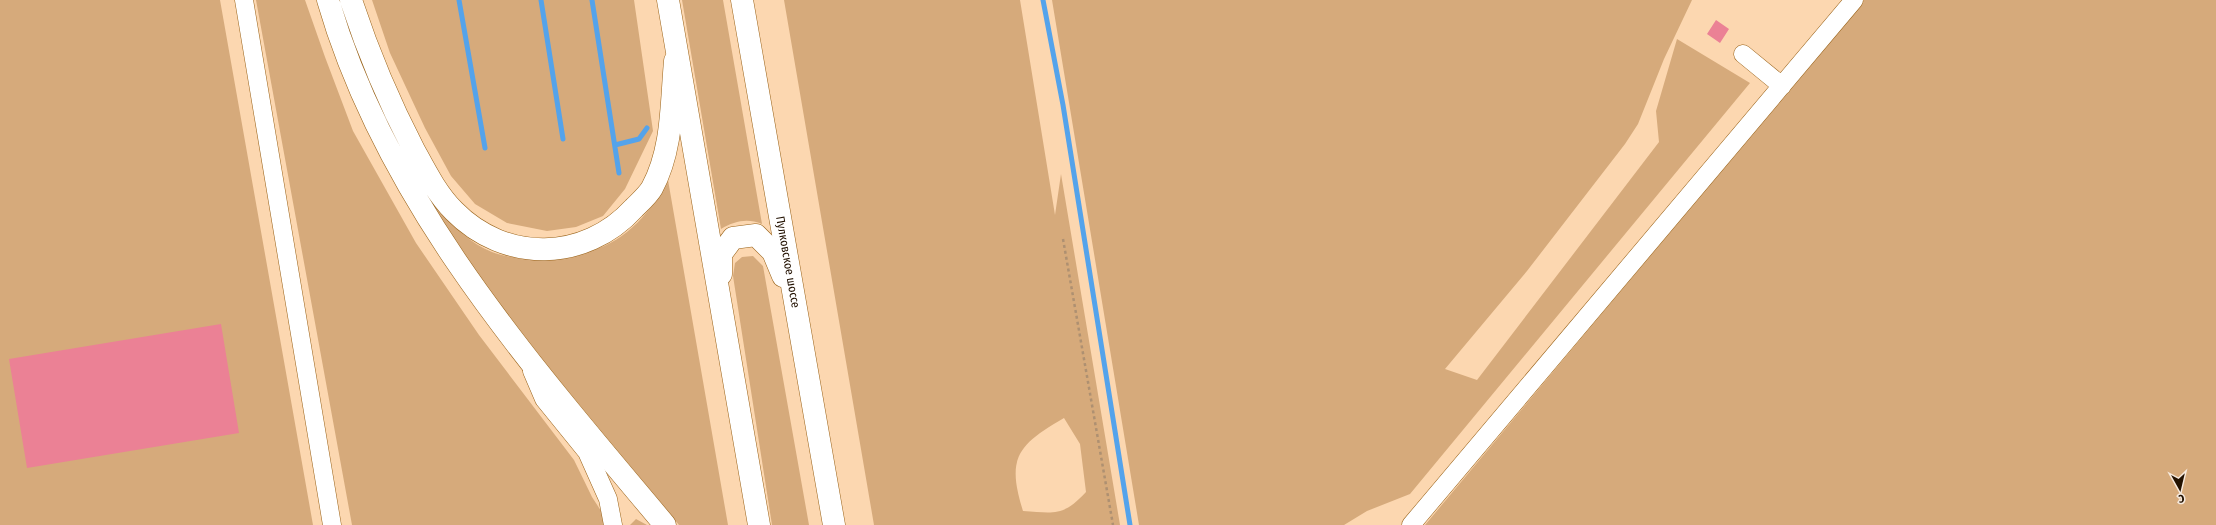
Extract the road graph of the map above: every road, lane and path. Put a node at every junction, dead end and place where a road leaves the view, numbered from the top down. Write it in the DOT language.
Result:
graph roads {
  1 [pos="244,0"];
  2 [pos="328,0"];
  3 [pos="351,0"];
  4 [pos="668,0"];
  5 [pos="742,0"];
  6 [pos="1854,0"];
  7 [pos="676,47"];
  8 [pos="1743,54"];
  9 [pos="1782,86"];
  10 [pos="1063,239"];
  11 [pos="796,306"];
  12 [pos="722,307"];
  13 [pos="524,354"];
  14 [pos="332,525"];
  15 [pos="613,525"];
  16 [pos="665,525"];
  17 [pos="759,525"];
  18 [pos="834,525"];
  19 [pos="1113,525"];
  20 [pos="1412,525"];
  1 -- 14 [label="street"];
  2 -- 13 [label="main road"];
  3 -- 7 [label="main road"];
  4 -- 7 [label="main road"];
  5 -- 11 [label="main road, Пулковское шоссе"];
  6 -- 9 [label="street"];
  7 -- 12 [label="main road"];
  8 -- 9 [label="street"];
  9 -- 20 [label="street"];
  10 -- 19 [label="path"];
  11 -- 12 [label="main road"];
  11 -- 18 [label="main road, Пулковское шоссе"];
  12 -- 17 [label="main road"];
  13 -- 15 [label="street"];
  13 -- 16 [label="main road"];
}
